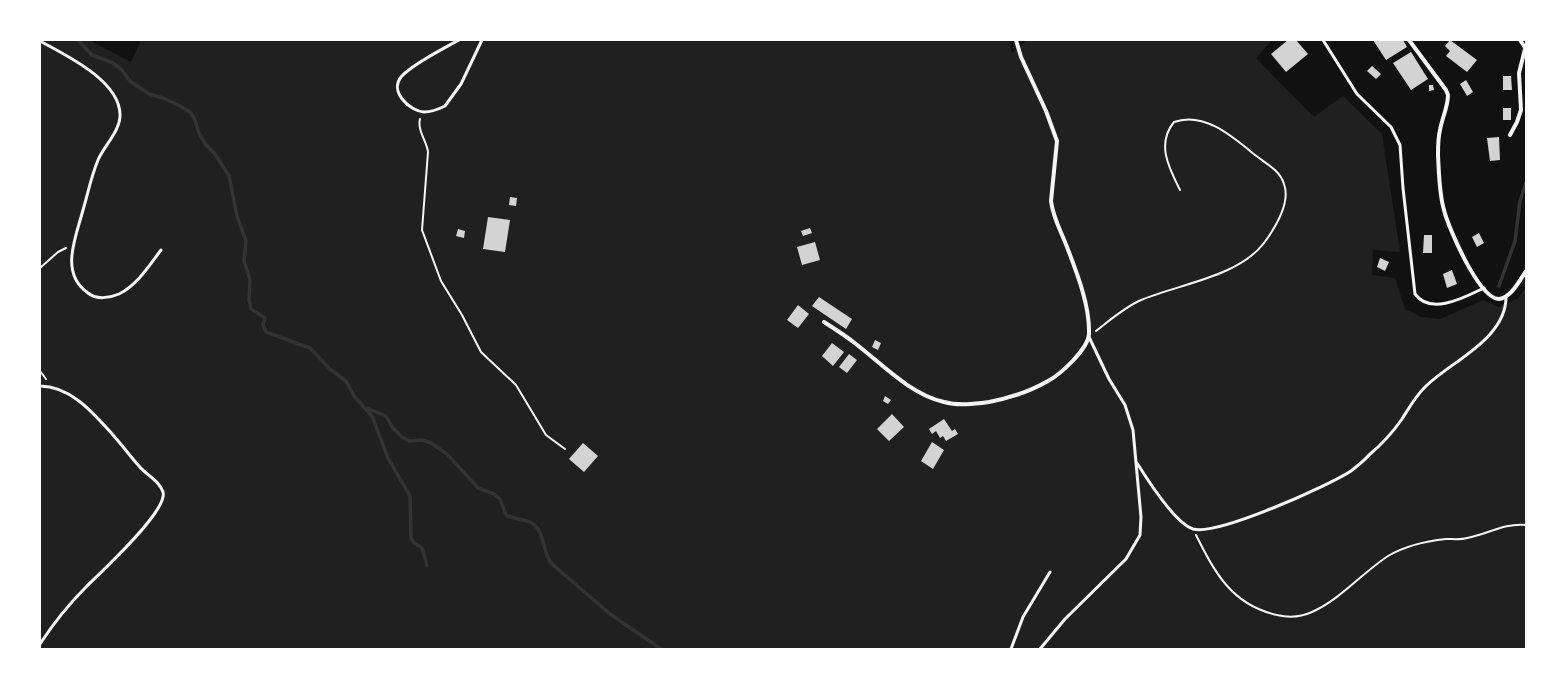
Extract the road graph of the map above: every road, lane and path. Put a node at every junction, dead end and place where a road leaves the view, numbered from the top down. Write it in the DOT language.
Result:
graph roads {
  1 [pos="459,40"];
  2 [pos="482,40"];
  3 [pos="1323,40"];
  4 [pos="1409,40"];
  5 [pos="1520,40"];
  6 [pos="40,41"];
  7 [pos="1017,42"];
  8 [pos="1526,49"];
  9 [pos="422,112"];
  10 [pos="1510,135"];
  11 [pos="1180,190"];
  12 [pos="73,244"];
  13 [pos="161,250"];
  14 [pos="40,268"];
  15 [pos="1526,271"];
  16 [pos="1484,288"];
  17 [pos="1506,296"];
  18 [pos="824,322"];
  19 [pos="1089,336"];
  20 [pos="40,386"];
  21 [pos="565,449"];
  22 [pos="1137,462"];
  23 [pos="1526,525"];
  24 [pos="1193,529"];
  25 [pos="1050,572"];
  26 [pos="40,644"];
  27 [pos="1011,649"];
  28 [pos="1040,649"];
  1 -- 9 [label="lane"];
  2 -- 9 [label="lane"];
  3 -- 16 [label="lane"];
  4 -- 16 [label="street"];
  5 -- 8 [label="street"];
  6 -- 12 [label="lane"];
  7 -- 19 [label="street"];
  8 -- 10 [label="street"];
  9 -- 21 [label="path"];
  11 -- 19 [label="path"];
  12 -- 13 [label="lane"];
  12 -- 14 [label="path"];
  15 -- 17 [label="street"];
  16 -- 17 [label="street"];
  17 -- 24 [label="lane"];
  18 -- 19 [label="street"];
  19 -- 22 [label="lane"];
  20 -- 26 [label="lane"];
  22 -- 24 [label="lane"];
  22 -- 28 [label="lane"];
  23 -- 24 [label="path"];
  25 -- 27 [label="lane"];
}
